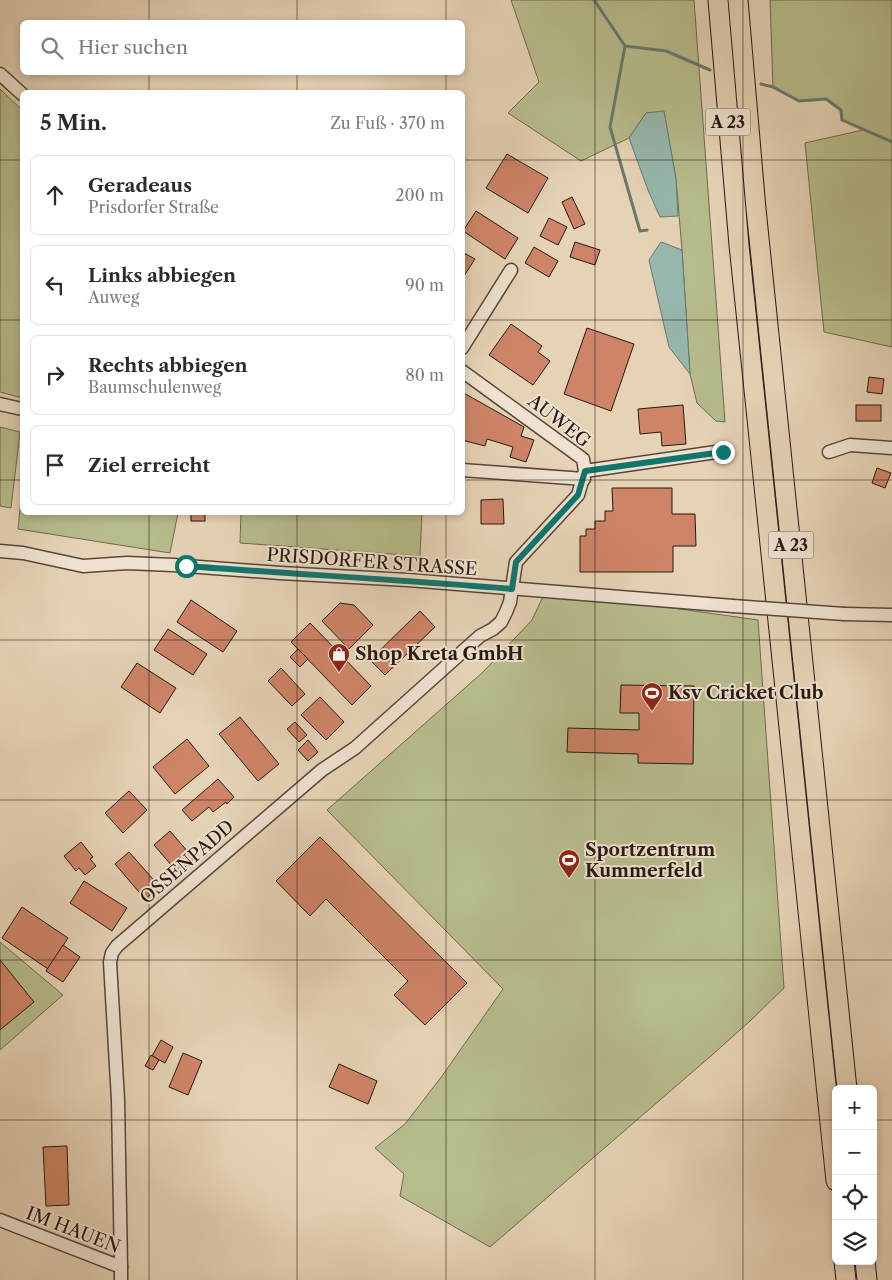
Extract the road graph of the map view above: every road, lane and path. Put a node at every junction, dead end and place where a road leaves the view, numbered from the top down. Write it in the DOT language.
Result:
graph roads {
  1 [pos="718,0"];
  2 [pos="738,0"];
  3 [pos="0,74"];
  4 [pos="20,92"];
  5 [pos="511,270"];
  6 [pos="465,343"];
  7 [pos="465,373"];
  8 [pos="0,404"];
  9 [pos="20,409"];
  10 [pos="892,448"];
  11 [pos="723,452"];
  12 [pos="829,452"];
  13 [pos="465,470"];
  14 [pos="584,475"];
  15 [pos="0,551"];
  16 [pos="512,589"];
  17 [pos="892,615"];
  18 [pos="847,1085"];
  19 [pos="835,1175"];
  20 [pos="0,1220"];
  21 [pos="844,1265"];
  22 [pos="865,1265"];
  23 [pos="121,1267"];
  24 [pos="121,1280"];
  25 [pos="846,1280"];
  26 [pos="867,1280"];
  1 -- 19 [label="highway, A 23"];
  2 -- 18 [label="highway, A 23"];
  3 -- 4 [label="street"];
  5 -- 6 [label="street"];
  7 -- 14 [label="street, AUWEG"];
  8 -- 9 [label="street"];
  10 -- 12 [label="street"];
  11 -- 14 [label="street"];
  13 -- 14 [label="street"];
  14 -- 16 [label="street"];
  15 -- 16 [label="street, PRISDORFER STRASSE"];
  16 -- 17 [label="street, PRISDORFER STRASSE, bridge"];
  16 -- 23 [label="street, OSSENPADD"];
  20 -- 23 [label="street, IM HAUEN"];
  21 -- 25 [label="highway"];
  22 -- 26 [label="highway"];
  23 -- 24 [label="street, IM HAUEN"];
}
